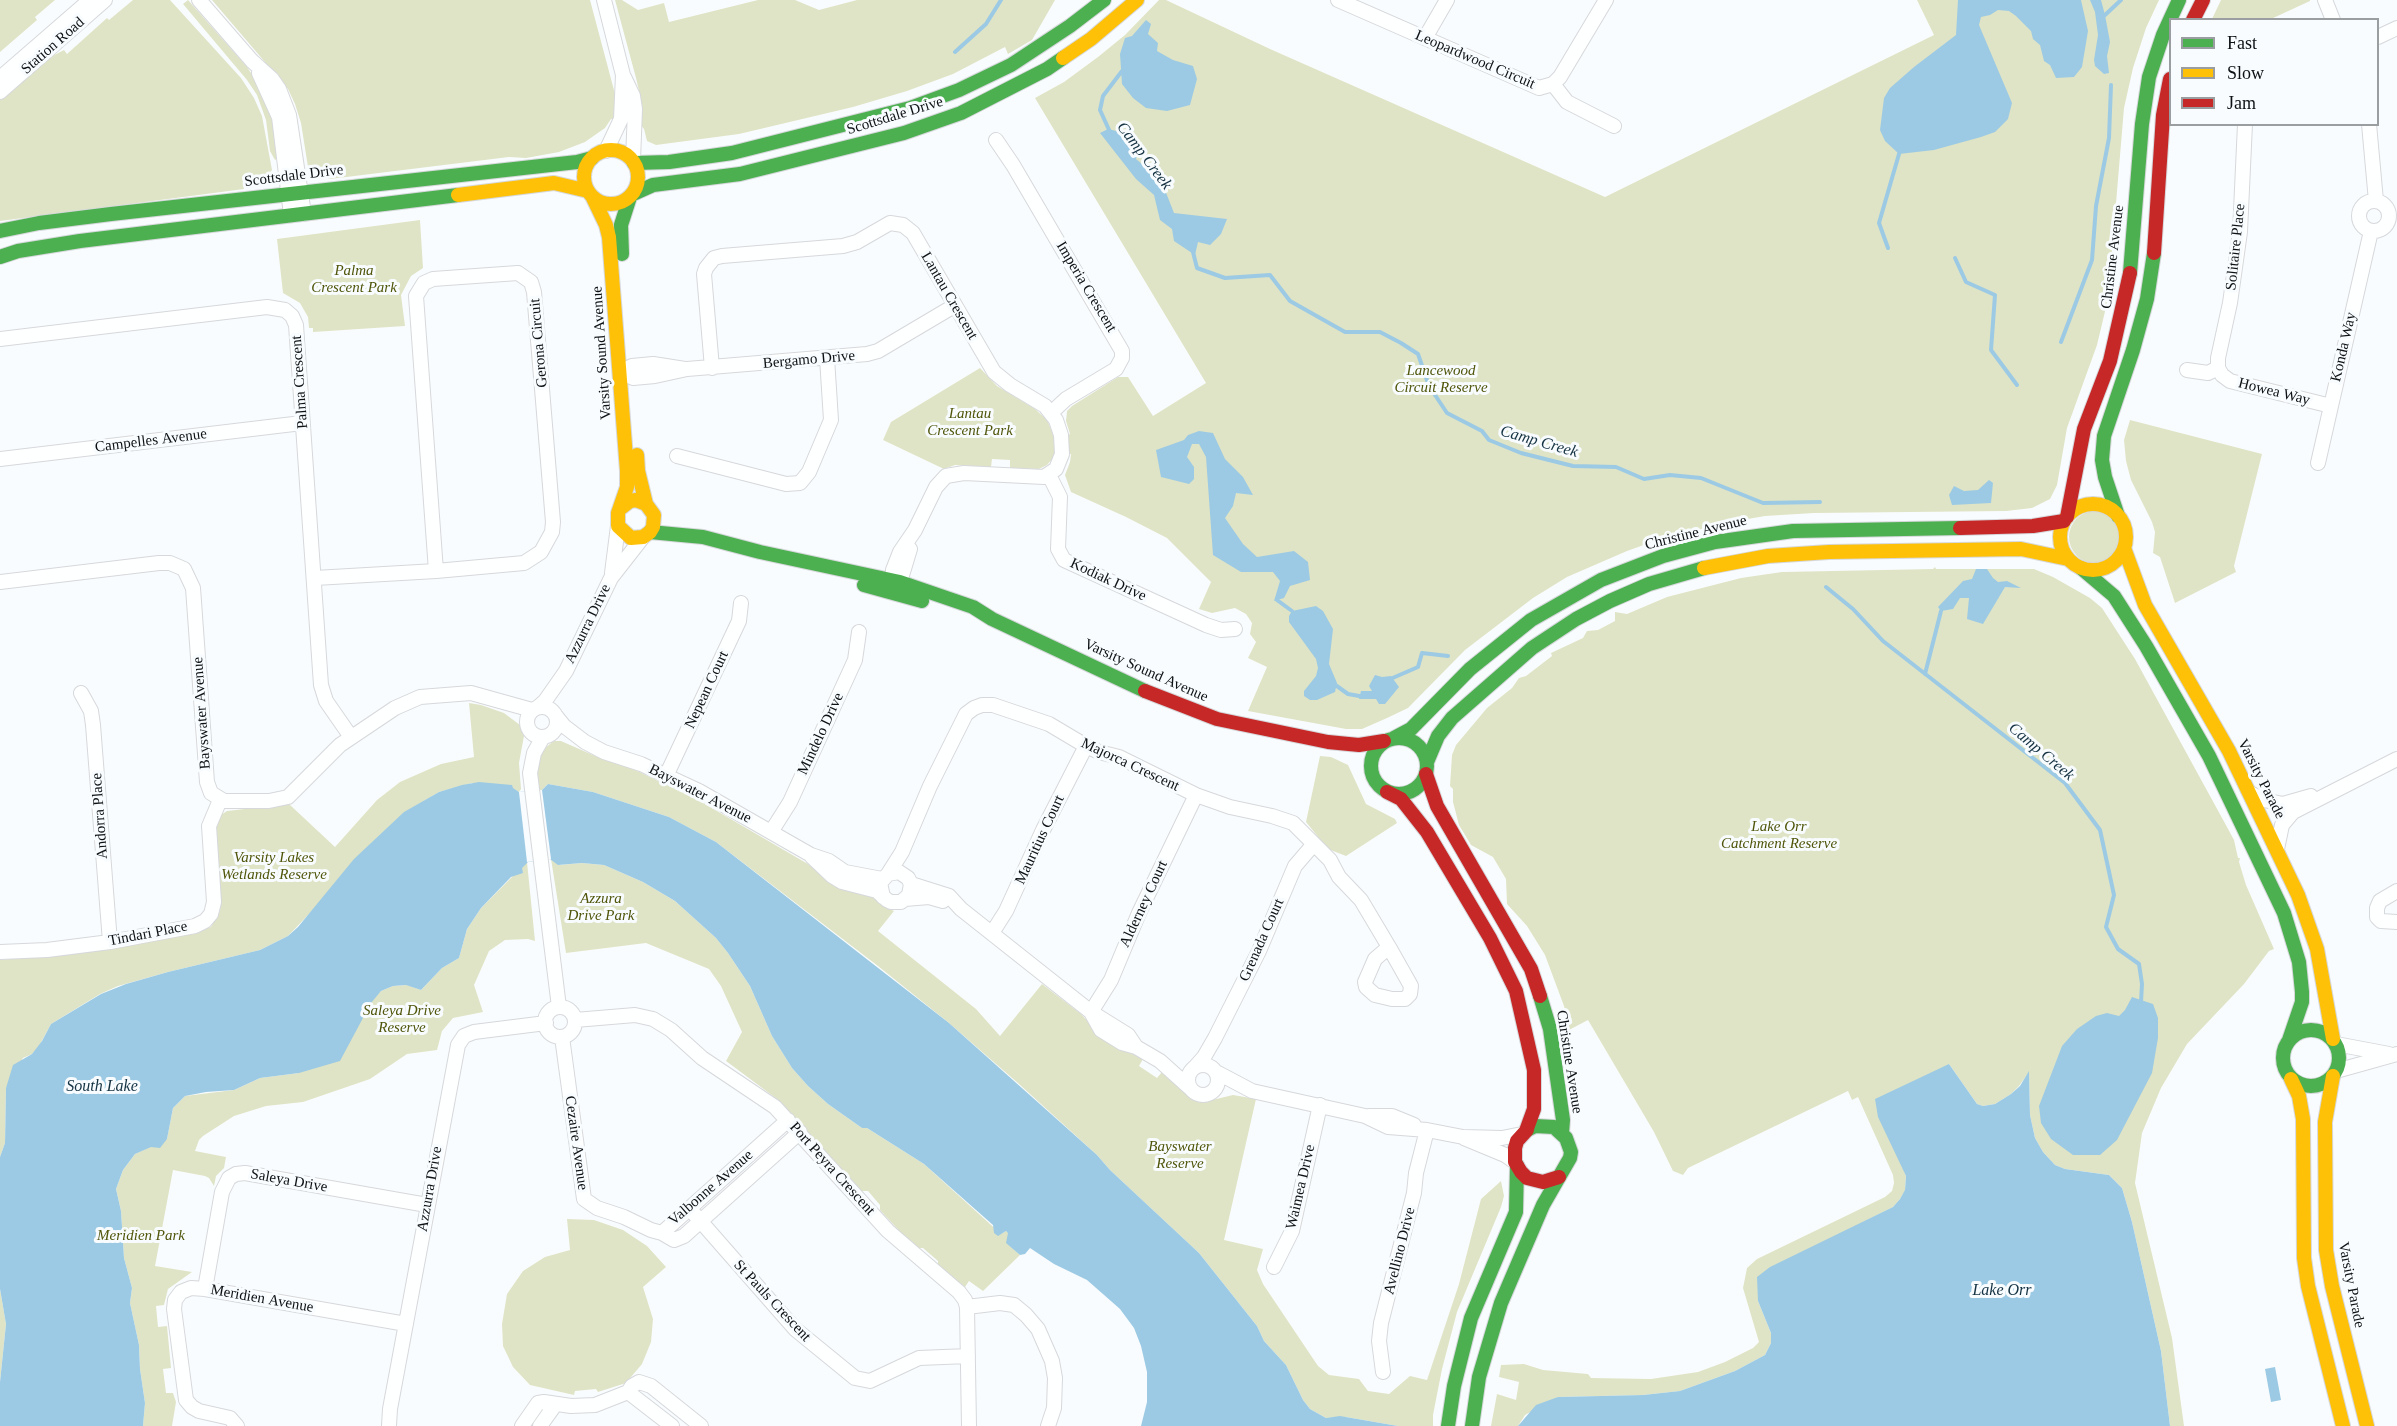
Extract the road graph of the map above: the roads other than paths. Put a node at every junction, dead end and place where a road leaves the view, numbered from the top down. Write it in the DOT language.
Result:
graph roads {
  1 [pos="90,0"];
  2 [pos="105,0"];
  3 [pos="604,0"];
  4 [pos="1104,0"];
  5 [pos="1137,0"];
  6 [pos="1338,0"];
  7 [pos="1447,0"];
  8 [pos="1606,0"];
  9 [pos="2179,0"];
  10 [pos="2203,0"];
  11 [pos="2325,0"];
  12 [pos="200,1"];
  13 [pos="2171,18"];
  14 [pos="2194,18"];
  15 [pos="2332,18"];
  16 [pos="2169,21"];
  17 [pos="2397,28"];
  18 [pos="2379,37"];
  19 [pos="1425,38"];
  20 [pos="623,75"];
  21 [pos="0,78"];
  22 [pos="1553,84"];
  23 [pos="2169,84"];
  24 [pos="0,92"];
  25 [pos="1614,126"];
  26 [pos="2245,126"];
  27 [pos="2369,126"];
  28 [pos="996,140"];
  29 [pos="606,151"];
  30 [pos="592,158"];
  31 [pos="633,161"];
  32 [pos="295,193"];
  33 [pos="590,194"];
  34 [pos="632,196"];
  35 [pos="2376,201"];
  36 [pos="298,214"];
  37 [pos="2393,217"];
  38 [pos="0,231"];
  39 [pos="2371,231"];
  40 [pos="0,257"];
  41 [pos="954,306"];
  42 [pos="0,339"];
  43 [pos="827,358"];
  44 [pos="712,368"];
  45 [pos="2218,368"];
  46 [pos="2187,370"];
  47 [pos="628,372"];
  48 [pos="2331,406"];
  49 [pos="1051,413"];
  50 [pos="302,423"];
  51 [pos="677,456"];
  52 [pos="0,459"];
  53 [pos="2318,463"];
  54 [pos="1049,475"];
  55 [pos="649,506"];
  56 [pos="621,508"];
  57 [pos="2118,516"];
  58 [pos="2065,519"];
  59 [pos="618,526"];
  60 [pos="646,535"];
  61 [pos="703,537"];
  62 [pos="2124,548"];
  63 [pos="2068,559"];
  64 [pos="2081,568"];
  65 [pos="436,571"];
  66 [pos="315,578"];
  67 [pos="611,578"];
  68 [pos="0,582"];
  69 [pos="895,585"];
  70 [pos="741,603"];
  71 [pos="1235,629"];
  72 [pos="859,632"];
  73 [pos="566,671"];
  74 [pos="81,693"];
  75 [pos="495,700"];
  76 [pos="535,709"];
  77 [pos="555,715"];
  78 [pos="527,727"];
  79 [pos="351,736"];
  80 [pos="547,736"];
  81 [pos="1389,739"];
  82 [pos="585,742"];
  83 [pos="1329,742"];
  84 [pos="1086,746"];
  85 [pos="2397,759"];
  86 [pos="1426,768"];
  87 [pos="1370,770"];
  88 [pos="530,773"];
  89 [pos="666,776"];
  90 [pos="2336,789"];
  91 [pos="1387,792"];
  92 [pos="2250,793"];
  93 [pos="1196,795"];
  94 [pos="220,800"];
  95 [pos="771,832"];
  96 [pos="1313,844"];
  97 [pos="2277,849"];
  98 [pos="902,852"];
  99 [pos="811,855"];
  100 [pos="885,876"];
  101 [pos="908,879"];
  102 [pos="2397,891"];
  103 [pos="884,897"];
  104 [pos="905,899"];
  105 [pos="961,909"];
  106 [pos="2397,922"];
  107 [pos="992,933"];
  108 [pos="110,942"];
  109 [pos="1389,947"];
  110 [pos="0,952"];
  111 [pos="559,1007"];
  112 [pos="1091,1012"];
  113 [pos="575,1020"];
  114 [pos="546,1023"];
  115 [pos="562,1037"];
  116 [pos="1215,1038"];
  117 [pos="2289,1040"];
  118 [pos="2334,1042"];
  119 [pos="2395,1054"];
  120 [pos="1160,1061"];
  121 [pos="1193,1068"];
  122 [pos="1217,1072"];
  123 [pos="2334,1074"];
  124 [pos="2291,1079"];
  125 [pos="1190,1088"];
  126 [pos="1252,1091"];
  127 [pos="1211,1093"];
  128 [pos="1320,1105"];
  129 [pos="788,1120"];
  130 [pos="1427,1130"];
  131 [pos="800,1132"];
  132 [pos="1524,1132"];
  133 [pos="1562,1133"];
  134 [pos="1463,1137"];
  135 [pos="1516,1164"];
  136 [pos="1559,1177"];
  137 [pos="427,1205"];
  138 [pos="688,1208"];
  139 [pos="700,1222"];
  140 [pos="662,1233"];
  141 [pos="1274,1267"];
  142 [pos="205,1289"];
  143 [pos="967,1307"];
  144 [pos="406,1324"];
  145 [pos="968,1356"];
  146 [pos="1383,1372"];
  147 [pos="628,1392"];
  148 [pos="555,1405"];
  149 [pos="237,1426"];
  150 [pos="389,1426"];
  151 [pos="522,1426"];
  152 [pos="540,1426"];
  153 [pos="672,1426"];
  154 [pos="700,1426"];
  155 [pos="969,1426"];
  156 [pos="1048,1426"];
  157 [pos="1448,1426"];
  158 [pos="1472,1426"];
  159 [pos="2343,1426"];
  160 [pos="2367,1426"];
  1 -- 21 [label="street, Station Road"];
  2 -- 24 [label="street, Station Road"];
  3 -- 20 [label="street"];
  4 -- 31 [label="main road, Scottsdale Drive"];
  5 -- 34 [label="main road, Scottsdale Drive"];
  6 -- 19 [label="street, Leopardwood Circuit"];
  7 -- 19 [label="street"];
  8 -- 22 [label="street, Leopardwood Circuit"];
  9 -- 13 [label="main road, Christine Avenue"];
  10 -- 14 [label="main road"];
  11 -- 15 [label="street"];
  12 -- 32 [label="street"];
  16 -- 58 [label="main road, Christine Avenue"];
  17 -- 18 [label="street"];
  19 -- 22 [label="street, Leopardwood Circuit"];
  20 -- 29 [label="street"];
  20 -- 31 [label="street"];
  22 -- 25 [label="street"];
  23 -- 57 [label="main road"];
  26 -- 45 [label="street, Solitaire Place"];
  27 -- 35 [label="street"];
  28 -- 49 [label="street, Imperia Crescent"];
  29 -- 30 [label="main road"];
  29 -- 31 [label="main road"];
  30 -- 32 [label="main road, Scottsdale Drive"];
  30 -- 33 [label="main road"];
  31 -- 34 [label="main road"];
  32 -- 36 [label="street"];
  32 -- 38 [label="main road, Scottsdale Drive"];
  33 -- 34 [label="main road"];
  33 -- 36 [label="main road"];
  33 -- 47 [label="main road, Varsity Sound Avenue"];
  34 -- 47 [label="main road, Varsity Sound Avenue"];
  35 -- 37 [label="street"];
  35 -- 39 [label="street"];
  36 -- 40 [label="main road"];
  37 -- 39 [label="street"];
  39 -- 48 [label="street, Konda Way"];
  41 -- 43 [label="street, Bergamo Drive"];
  41 -- 44 [label="street, Lantau Crescent"];
  41 -- 49 [label="street, Lantau Crescent"];
  42 -- 50 [label="street, Palma Crescent"];
  43 -- 44 [label="street, Bergamo Drive"];
  43 -- 51 [label="street"];
  44 -- 47 [label="street, Bergamo Drive"];
  45 -- 46 [label="street"];
  45 -- 48 [label="street, Howea Way"];
  47 -- 55 [label="main road, Varsity Sound Avenue"];
  47 -- 56 [label="main road, Varsity Sound Avenue"];
  48 -- 53 [label="street, Konda Way"];
  49 -- 54 [label="street"];
  50 -- 52 [label="street, Campelles Avenue"];
  50 -- 66 [label="street, Palma Crescent"];
  54 -- 69 [label="street"];
  54 -- 71 [label="street, Kodiak Drive"];
  55 -- 56 [label="main road"];
  55 -- 60 [label="main road"];
  55 -- 61 [label="main road, Varsity Sound Avenue"];
  56 -- 59 [label="main road"];
  57 -- 58 [label="main road"];
  57 -- 62 [label="main road"];
  58 -- 63 [label="main road"];
  58 -- 81 [label="main road, Christine Avenue"];
  59 -- 60 [label="main road"];
  59 -- 67 [label="street, Azzurra Drive"];
  60 -- 61 [label="main road, Varsity Sound Avenue"];
  60 -- 67 [label="street, Azzurra Drive"];
  61 -- 69 [label="main road, Varsity Sound Avenue"];
  62 -- 64 [label="main road"];
  62 -- 92 [label="main road, Varsity Parade"];
  63 -- 64 [label="main road"];
  63 -- 86 [label="main road"];
  64 -- 117 [label="main road"];
  65 -- 65 [label="street, Gerona Circuit"];
  65 -- 66 [label="street, Gerona Circuit"];
  66 -- 79 [label="street, Palma Crescent"];
  67 -- 73 [label="street, Azzurra Drive"];
  68 -- 94 [label="street, Bayswater Avenue"];
  69 -- 83 [label="main road, Varsity Sound Avenue"];
  70 -- 89 [label="street, Nepean Court"];
  72 -- 95 [label="street, Mindelo Drive"];
  73 -- 76 [label="street, Azzurra Drive"];
  73 -- 77 [label="street, Azzurra Drive"];
  74 -- 108 [label="street, Andorra Place"];
  75 -- 76 [label="street"];
  75 -- 78 [label="street"];
  75 -- 79 [label="street"];
  76 -- 77 [label="street"];
  76 -- 78 [label="street"];
  77 -- 80 [label="street"];
  77 -- 82 [label="street, Bayswater Avenue"];
  78 -- 80 [label="street"];
  78 -- 88 [label="street"];
  79 -- 94 [label="street"];
  80 -- 82 [label="street, Bayswater Avenue"];
  80 -- 88 [label="street"];
  81 -- 83 [label="main road, Varsity Sound Avenue"];
  81 -- 86 [label="main road"];
  81 -- 87 [label="main road"];
  82 -- 89 [label="street, Bayswater Avenue"];
  83 -- 87 [label="main road, Varsity Sound Avenue"];
  84 -- 93 [label="street, Majorca Crescent"];
  84 -- 98 [label="street, Majorca Crescent"];
  84 -- 107 [label="street, Mauritius Court"];
  85 -- 90 [label="street"];
  86 -- 91 [label="main road"];
  86 -- 133 [label="main road, Christine Avenue"];
  87 -- 91 [label="main road"];
  88 -- 111 [label="street"];
  89 -- 95 [label="street, Bayswater Avenue"];
  90 -- 92 [label="street"];
  90 -- 97 [label="street"];
  91 -- 132 [label="main road"];
  92 -- 97 [label="main road, Varsity Parade"];
  93 -- 96 [label="street, Majorca Crescent"];
  93 -- 112 [label="street, Alderney Court"];
  94 -- 108 [label="street, Tindari Place"];
  95 -- 99 [label="street, Bayswater Avenue"];
  96 -- 109 [label="street, Majorca Crescent"];
  96 -- 116 [label="street, Grenada Court"];
  97 -- 118 [label="main road, Varsity Parade"];
  98 -- 100 [label="street, Majorca Crescent"];
  98 -- 101 [label="street, Majorca Crescent"];
  99 -- 100 [label="street, Bayswater Avenue"];
  99 -- 103 [label="street, Bayswater Avenue"];
  100 -- 101 [label="street, Bayswater Avenue"];
  100 -- 103 [label="street"];
  101 -- 104 [label="street"];
  101 -- 105 [label="street, Bayswater Avenue"];
  102 -- 106 [label="street"];
  103 -- 104 [label="street, Bayswater Avenue"];
  104 -- 105 [label="street, Bayswater Avenue"];
  105 -- 107 [label="street, Bayswater Avenue"];
  107 -- 112 [label="street, Bayswater Avenue"];
  108 -- 110 [label="street, Tindari Place"];
  111 -- 113 [label="street"];
  111 -- 114 [label="street"];
  112 -- 120 [label="street, Bayswater Avenue"];
  113 -- 115 [label="street"];
  113 -- 129 [label="street, Port Peyra Crescent"];
  114 -- 115 [label="street"];
  114 -- 137 [label="street, Azzurra Drive"];
  115 -- 140 [label="street, Cezaire Avenue"];
  116 -- 121 [label="street, Grenada Court"];
  116 -- 122 [label="street, Grenada Court"];
  117 -- 118 [label="main road"];
  117 -- 124 [label="main road"];
  118 -- 119 [label="street"];
  118 -- 123 [label="main road"];
  119 -- 123 [label="street"];
  120 -- 121 [label="street, Bayswater Avenue"];
  120 -- 125 [label="street, Bayswater Avenue"];
  121 -- 122 [label="street, Bayswater Avenue"];
  121 -- 125 [label="street"];
  122 -- 126 [label="street, Bayswater Avenue"];
  122 -- 127 [label="street"];
  123 -- 124 [label="main road"];
  123 -- 160 [label="main road, Varsity Parade"];
  124 -- 159 [label="main road"];
  125 -- 127 [label="street, Bayswater Avenue"];
  126 -- 127 [label="street, Bayswater Avenue"];
  126 -- 128 [label="street, Bayswater Avenue"];
  128 -- 130 [label="street, Bayswater Avenue"];
  128 -- 141 [label="street, Waimea Drive"];
  129 -- 131 [label="street, Port Peyra Crescent"];
  129 -- 138 [label="street, Valbonne Avenue"];
  130 -- 134 [label="street, Bayswater Avenue"];
  130 -- 146 [label="street, Avellino Drive"];
  131 -- 139 [label="street, Valbonne Avenue"];
  131 -- 143 [label="street, Port Peyra Crescent"];
  132 -- 133 [label="main road, Christine Avenue"];
  132 -- 134 [label="street, Bayswater Avenue"];
  132 -- 135 [label="main road"];
  133 -- 136 [label="main road, Christine Avenue"];
  134 -- 135 [label="street, Bayswater Avenue"];
  135 -- 136 [label="main road"];
  135 -- 157 [label="main road"];
  136 -- 158 [label="main road, Christine Avenue"];
  137 -- 142 [label="street, Saleya Drive"];
  137 -- 144 [label="street, Azzurra Drive"];
  138 -- 139 [label="street, St Pauls Crescent"];
  138 -- 140 [label="street, Valbonne Avenue"];
  139 -- 140 [label="street, Valbonne Avenue"];
  139 -- 145 [label="street, St Pauls Crescent"];
  142 -- 144 [label="street, Meridien Avenue"];
  142 -- 149 [label="street, Meridien Avenue"];
  143 -- 145 [label="street"];
  143 -- 156 [label="street"];
  144 -- 150 [label="street, Azzurra Drive"];
  145 -- 155 [label="street"];
  147 -- 148 [label="street"];
  147 -- 153 [label="street"];
  147 -- 154 [label="street"];
  148 -- 151 [label="street"];
  148 -- 152 [label="street"];
}
